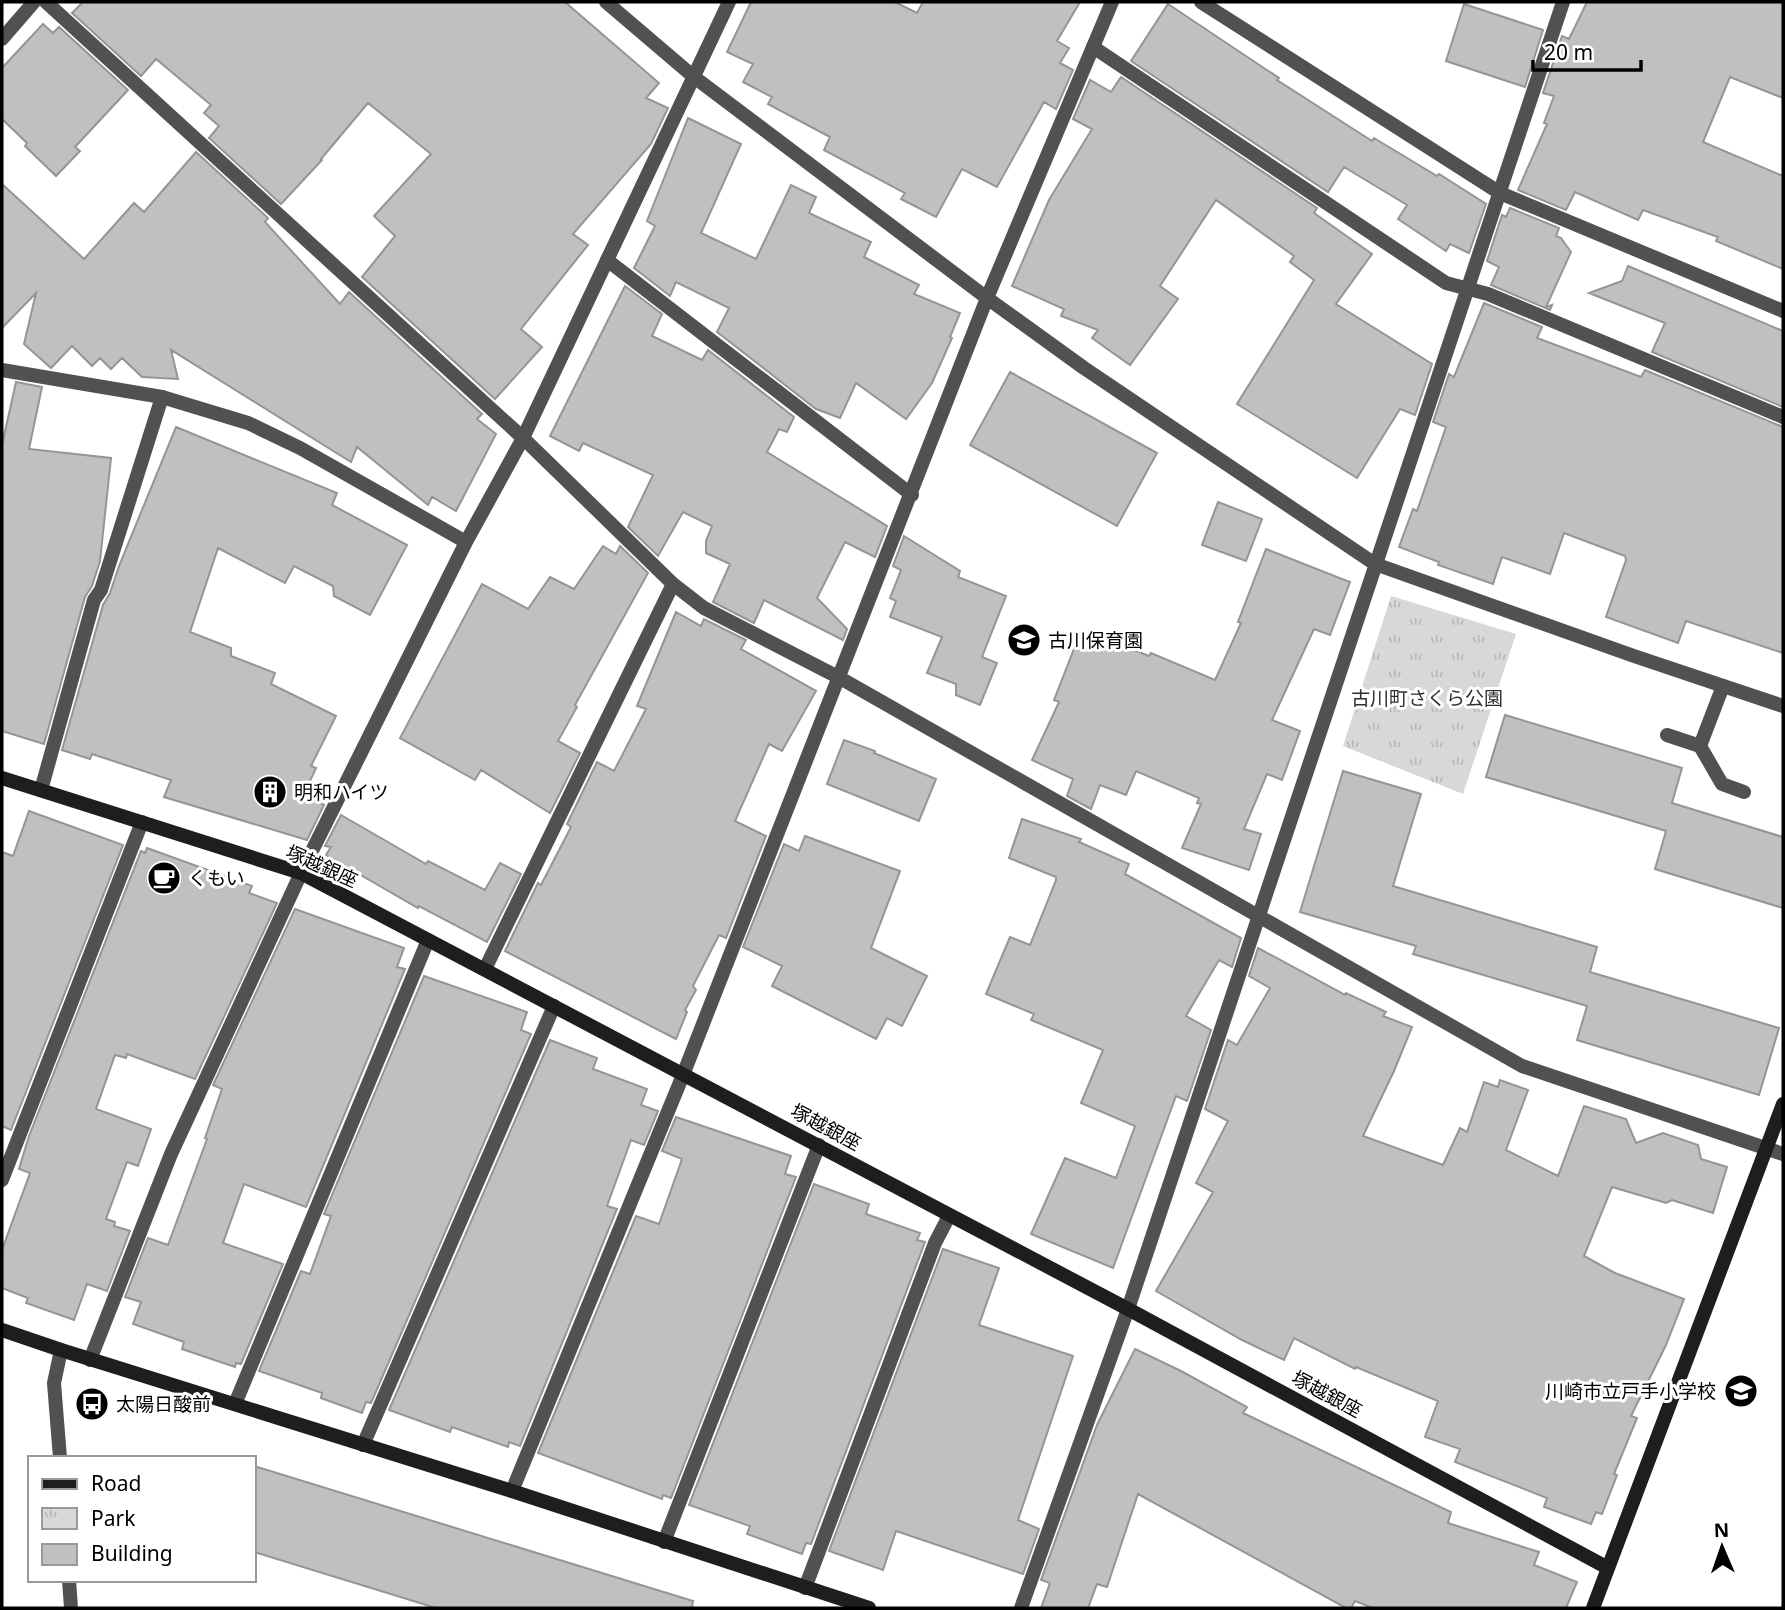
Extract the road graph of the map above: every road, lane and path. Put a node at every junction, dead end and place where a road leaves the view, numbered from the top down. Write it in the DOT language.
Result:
graph roads {
  1 [pos="34,2"];
  2 [pos="46,2"];
  3 [pos="606,2"];
  4 [pos="729,2"];
  5 [pos="1112,2"];
  6 [pos="1201,2"];
  7 [pos="1563,2"];
  8 [pos="2,38"];
  9 [pos="1093,47"];
  10 [pos="694,77"];
  11 [pos="1500,193"];
  12 [pos="607,260"];
  13 [pos="1467,289"];
  14 [pos="988,298"];
  15 [pos="1783,311"];
  16 [pos="2,370"];
  17 [pos="162,397"];
  18 [pos="1783,417"];
  19 [pos="523,438"];
  20 [pos="912,495"];
  21 [pos="466,542"];
  22 [pos="1375,564"];
  23 [pos="673,584"];
  24 [pos="840,678"];
  25 [pos="1723,686"];
  26 [pos="1783,706"];
  27 [pos="1667,735"];
  28 [pos="1700,746"];
  29 [pos="2,778"];
  30 [pos="41,790"];
  31 [pos="1744,792"];
  32 [pos="142,822"];
  33 [pos="301,873"];
  34 [pos="1260,918"];
  35 [pos="428,940"];
  36 [pos="485,969"];
  37 [pos="554,1006"];
  38 [pos="683,1074"];
  39 [pos="1783,1104"];
  40 [pos="819,1145"];
  41 [pos="1766,1149"];
  42 [pos="1783,1154"];
  43 [pos="2,1180"];
  44 [pos="949,1216"];
  45 [pos="1128,1309"];
  46 [pos="2,1330"];
  47 [pos="61,1350"];
  48 [pos="90,1360"];
  49 [pos="235,1404"];
  50 [pos="363,1445"];
  51 [pos="60,1456"];
  52 [pos="512,1491"];
  53 [pos="664,1542"];
  54 [pos="1608,1568"];
  55 [pos="69,1582"];
  56 [pos="804,1588"];
  57 [pos="71,1608"];
  58 [pos="869,1608"];
  59 [pos="1021,1608"];
  60 [pos="1592,1608"];
  1 -- 8 [label="street"];
  2 -- 19 [label="street"];
  3 -- 10 [label="street"];
  4 -- 10 [label="street"];
  5 -- 9 [label="street"];
  6 -- 11 [label="street"];
  7 -- 11 [label="street"];
  9 -- 13 [label="street"];
  9 -- 14 [label="street"];
  10 -- 12 [label="street"];
  10 -- 14 [label="street"];
  11 -- 13 [label="street"];
  11 -- 15 [label="street"];
  12 -- 19 [label="street"];
  12 -- 20 [label="street"];
  13 -- 18 [label="street"];
  13 -- 22 [label="street"];
  14 -- 20 [label="street"];
  14 -- 22 [label="street"];
  16 -- 17 [label="street"];
  17 -- 21 [label="street"];
  17 -- 30 [label="street"];
  19 -- 21 [label="street"];
  19 -- 23 [label="street"];
  20 -- 24 [label="street"];
  21 -- 33 [label="street"];
  22 -- 25 [label="street"];
  22 -- 34 [label="street"];
  23 -- 24 [label="street"];
  23 -- 36 [label="street"];
  24 -- 34 [label="street"];
  24 -- 38 [label="street"];
  25 -- 26 [label="street"];
  25 -- 28 [label="street"];
  27 -- 28 [label="street"];
  28 -- 31 [label="street"];
  29 -- 30 [label="street, 塚越銀座"];
  30 -- 32 [label="street, 塚越銀座"];
  32 -- 33 [label="street, 塚越銀座"];
  32 -- 43 [label="street"];
  33 -- 35 [label="street, 塚越銀座"];
  33 -- 48 [label="street"];
  34 -- 41 [label="street"];
  34 -- 45 [label="street"];
  35 -- 36 [label="street, 塚越銀座"];
  35 -- 49 [label="street"];
  36 -- 37 [label="street, 塚越銀座"];
  37 -- 38 [label="street, 塚越銀座"];
  37 -- 50 [label="street"];
  38 -- 40 [label="street, 塚越銀座"];
  38 -- 52 [label="street"];
  39 -- 41 [label="street"];
  40 -- 44 [label="street, 塚越銀座"];
  40 -- 53 [label="street"];
  41 -- 42 [label="street"];
  41 -- 54 [label="street"];
  44 -- 45 [label="street, 塚越銀座"];
  44 -- 56 [label="street"];
  45 -- 54 [label="street, 塚越銀座"];
  45 -- 59 [label="street"];
  46 -- 47 [label="street"];
  47 -- 48 [label="street"];
  47 -- 51 [label="street"];
  48 -- 49 [label="street"];
  49 -- 50 [label="street"];
  50 -- 52 [label="street"];
  52 -- 53 [label="street"];
  53 -- 56 [label="street"];
  54 -- 60 [label="street"];
  55 -- 57 [label="street"];
  56 -- 58 [label="street"];
}
